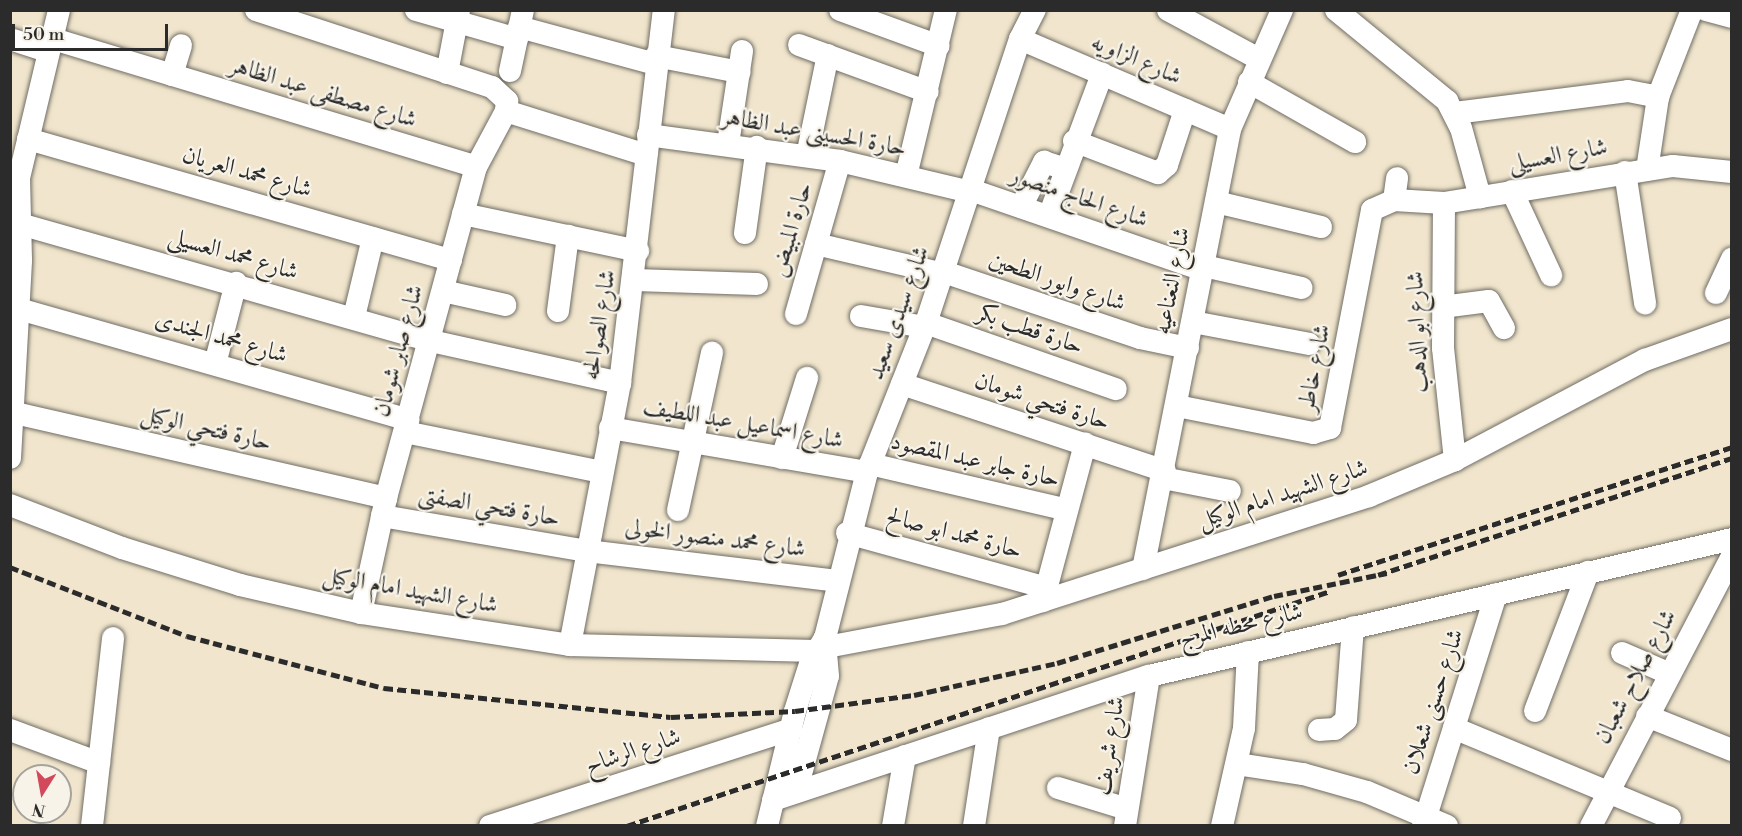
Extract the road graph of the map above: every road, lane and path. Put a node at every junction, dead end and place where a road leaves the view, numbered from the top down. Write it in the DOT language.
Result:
graph roads {
  1 [pos="59,10"];
  2 [pos="256,10"];
  3 [pos="416,10"];
  4 [pos="664,10"];
  5 [pos="840,10"];
  6 [pos="946,10"];
  7 [pos="1035,10"];
  8 [pos="1168,10"];
  9 [pos="1282,10"];
  10 [pos="1692,10"];
  11 [pos="1706,10"];
  12 [pos="1350,14"];
  13 [pos="458,16"];
  14 [pos="1194,17"];
  15 [pos="1731,17"];
  16 [pos="301,19"];
  17 [pos="520,25"];
  18 [pos="10,39"];
  19 [pos="1020,39"];
  20 [pos="49,44"];
  21 [pos="181,45"];
  22 [pos="799,45"];
  23 [pos="939,46"];
  24 [pos="828,56"];
  25 [pos="1259,59"];
  26 [pos="655,60"];
  27 [pos="510,71"];
  28 [pos="447,73"];
  29 [pos="1102,74"];
  30 [pos="172,75"];
  31 [pos="1249,82"];
  32 [pos="928,92"];
  33 [pos="1658,97"];
  34 [pos="1185,110"];
  35 [pos="506,111"];
  36 [pos="1455,114"];
  37 [pos="1230,129"];
  38 [pos="28,139"];
  39 [pos="1074,141"];
  40 [pos="1354,142"];
  41 [pos="729,144"];
  42 [pos="647,145"];
  43 [pos="757,147"];
  44 [pos="807,156"];
  45 [pos="840,162"];
  46 [pos="476,167"];
  47 [pos="1065,169"];
  48 [pos="1636,171"];
  49 [pos="1731,172"];
  50 [pos="15,176"];
  51 [pos="906,176"];
  52 [pos="1395,189"];
  53 [pos="971,191"];
  54 [pos="1512,191"];
  55 [pos="1480,197"];
  56 [pos="1216,202"];
  57 [pos="1444,203"];
  58 [pos="1021,207"];
  59 [pos="463,214"];
  60 [pos="1049,216"];
  61 [pos="20,224"];
  62 [pos="1321,227"];
  63 [pos="745,233"];
  64 [pos="568,236"];
  65 [pos="373,238"];
  66 [pos="816,244"];
  67 [pos="639,251"];
  68 [pos="16,259"];
  69 [pos="1731,259"];
  70 [pos="451,260"];
  71 [pos="1203,268"];
  72 [pos="944,273"];
  73 [pos="1551,275"];
  74 [pos="635,280"];
  75 [pos="236,284"];
  76 [pos="757,284"];
  77 [pos="1302,288"];
  78 [pos="443,291"];
  79 [pos="1716,293"];
  80 [pos="1645,303"];
  81 [pos="505,305"];
  82 [pos="1442,307"];
  83 [pos="19,309"];
  84 [pos="558,311"];
  85 [pos="795,314"];
  86 [pos="354,316"];
  87 [pos="861,316"];
  88 [pos="1193,322"];
  89 [pos="926,325"];
  90 [pos="1504,328"];
  91 [pos="1731,329"];
  92 [pos="430,341"];
  93 [pos="1309,344"];
  94 [pos="1188,348"];
  95 [pos="712,353"];
  96 [pos="215,364"];
  97 [pos="807,378"];
  98 [pos="620,383"];
  99 [pos="902,384"];
  100 [pos="1116,389"];
  101 [pos="1177,406"];
  102 [pos="15,413"];
  103 [pos="406,426"];
  104 [pos="610,428"];
  105 [pos="693,442"];
  106 [pos="1085,444"];
  107 [pos="10,458"];
  108 [pos="782,458"];
  109 [pos="1455,460"];
  110 [pos="868,468"];
  111 [pos="601,472"];
  112 [pos="1164,475"];
  113 [pos="1230,491"];
  114 [pos="10,505"];
  115 [pos="384,507"];
  116 [pos="678,510"];
  117 [pos="1067,510"];
  118 [pos="847,533"];
  119 [pos="1731,539"];
  120 [pos="587,551"];
  121 [pos="1731,556"];
  122 [pos="1143,569"];
  123 [pos="1588,572"];
  124 [pos="837,580"];
  125 [pos="1496,594"];
  126 [pos="1045,595"];
  127 [pos="361,613"];
  128 [pos="1353,627"];
  129 [pos="113,638"];
  130 [pos="570,645"];
  131 [pos="822,645"];
  132 [pos="1248,652"];
  133 [pos="1622,653"];
  134 [pos="1670,674"];
  135 [pos="1149,676"];
  136 [pos="1535,711"];
  137 [pos="1647,716"];
  138 [pos="989,728"];
  139 [pos="1454,728"];
  140 [pos="792,729"];
  141 [pos="10,730"];
  142 [pos="1319,730"];
  143 [pos="1731,750"];
  144 [pos="905,756"];
  145 [pos="99,763"];
  146 [pos="1237,764"];
  147 [pos="1058,788"];
  148 [pos="1606,791"];
  149 [pos="796,792"];
  150 [pos="773,800"];
  151 [pos="1126,817"];
  152 [pos="1670,819"];
  153 [pos="1424,821"];
  154 [pos="92,825"];
  155 [pos="490,825"];
  156 [pos="767,825"];
  157 [pos="893,825"];
  158 [pos="974,825"];
  159 [pos="1222,825"];
  160 [pos="1447,825"];
  161 [pos="1591,825"];
  1 -- 20 [label="street"];
  2 -- 16 [label="street"];
  3 -- 13 [label="street"];
  4 -- 26 [label="street, شارع الصوالحه"];
  5 -- 23 [label="street"];
  6 -- 23 [label="street"];
  7 -- 19 [label="street, شارع سيدى سعيد"];
  8 -- 14 [label="street"];
  9 -- 25 [label="street, شارع النعناعيه"];
  10 -- 33 [label="street"];
  11 -- 15 [label="street"];
  12 -- 36 [label="street"];
  13 -- 17 [label="street"];
  13 -- 28 [label="street"];
  14 -- 25 [label="street"];
  16 -- 28 [label="street"];
  17 -- 26 [label="street"];
  17 -- 27 [label="street"];
  18 -- 20 [label="street, شارع مصطفى عبد الظاهر"];
  19 -- 29 [label="street, شارع الزاويه"];
  19 -- 53 [label="street, شارع سيدى سعيد"];
  20 -- 30 [label="street, شارع مصطفى عبد الظاهر"];
  20 -- 38 [label="street"];
  21 -- 30 [label="street"];
  22 -- 24 [label="street"];
  23 -- 32 [label="street"];
  24 -- 32 [label="street"];
  24 -- 44 [label="street"];
  25 -- 31 [label="street, شارع النعناعيه"];
  26 -- 41 [label="street"];
  26 -- 42 [label="street, شارع الصوالحه"];
  28 -- 35 [label="street"];
  29 -- 34 [label="street, شارع الزاويه"];
  29 -- 39 [label="street"];
  30 -- 46 [label="street, شارع مصطفى عبد الظاهر"];
  31 -- 37 [label="street, شارع النعناعيه"];
  31 -- 40 [label="street"];
  32 -- 51 [label="street"];
  33 -- 36 [label="street"];
  33 -- 48 [label="street"];
  34 -- 37 [label="street, شارع الزاويه"];
  34 -- 39 [label="street"];
  35 -- 42 [label="street, حارة الحسينى عبد الظاهر"];
  35 -- 46 [label="street, شارع صابر شومان"];
  36 -- 55 [label="street"];
  37 -- 56 [label="street, شارع النعناعيه"];
  38 -- 50 [label="street"];
  38 -- 65 [label="street, شارع محمد العريان"];
  39 -- 47 [label="street"];
  41 -- 42 [label="street, حارة الحسينى عبد الظاهر"];
  41 -- 43 [label="street, حارة الحسينى عبد الظاهر"];
  42 -- 67 [label="street, شارع الصوالحه"];
  43 -- 44 [label="street, حارة الحسينى عبد الظاهر"];
  43 -- 63 [label="street"];
  44 -- 45 [label="street, حارة الحسينى عبد الظاهر"];
  45 -- 51 [label="street, حارة الحسينى عبد الظاهر"];
  45 -- 66 [label="street, حارة المبيض"];
  46 -- 59 [label="street, شارع صابر شومان"];
  47 -- 58 [label="street"];
  47 -- 60 [label="street"];
  48 -- 49 [label="street, شارع العسيلى"];
  48 -- 54 [label="street, شارع العسيلى"];
  48 -- 80 [label="street"];
  50 -- 61 [label="street"];
  51 -- 53 [label="street, حارة الحسينى عبد الظاهر"];
  52 -- 57 [label="street, شارع العسيلى"];
  52 -- 101 [label="street, شارع خاطر"];
  53 -- 58 [label="street, شارع الحاج منصور"];
  53 -- 72 [label="street, شارع سيدى سعيد"];
  54 -- 55 [label="street, شارع العسيلى"];
  54 -- 73 [label="street"];
  55 -- 57 [label="street, شارع العسيلى"];
  56 -- 62 [label="street"];
  56 -- 71 [label="street, شارع النعناعيه"];
  57 -- 82 [label="street, شارع ابو الدهب"];
  58 -- 60 [label="street, شارع الحاج منصور"];
  59 -- 64 [label="street"];
  59 -- 70 [label="street, شارع صابر شومان"];
  60 -- 71 [label="street, شارع الحاج منصور"];
  61 -- 68 [label="street"];
  61 -- 75 [label="street, شارع محمد العسيلى"];
  64 -- 67 [label="street"];
  64 -- 84 [label="street"];
  65 -- 70 [label="street, شارع محمد العريان"];
  65 -- 86 [label="street"];
  66 -- 72 [label="street, شارع وابور الطحين"];
  66 -- 85 [label="street, حارة المبيض"];
  67 -- 74 [label="street, شارع الصوالحه"];
  68 -- 83 [label="street"];
  69 -- 79 [label="street"];
  70 -- 78 [label="street, شارع صابر شومان"];
  71 -- 77 [label="street, شارع الحاج منصور"];
  71 -- 88 [label="street, شارع النعناعيه"];
  72 -- 89 [label="street, شارع سيدى سعيد"];
  72 -- 94 [label="street, شارع وابور الطحين"];
  74 -- 76 [label="street"];
  74 -- 98 [label="street, شارع الصوالحه"];
  75 -- 86 [label="street, شارع محمد العسيلى"];
  75 -- 96 [label="street"];
  78 -- 81 [label="street"];
  78 -- 92 [label="street, شارع صابر شومان"];
  82 -- 90 [label="street"];
  82 -- 109 [label="street, شارع ابو الدهب"];
  83 -- 96 [label="street, شارع محمد الجندى"];
  83 -- 102 [label="street"];
  86 -- 92 [label="street, شارع محمد العسيلى"];
  87 -- 89 [label="street, حارة قطب بكر"];
  88 -- 93 [label="street"];
  88 -- 94 [label="street, شارع النعناعيه"];
  89 -- 99 [label="street, شارع سيدى سعيد"];
  89 -- 100 [label="street, حارة قطب بكر"];
  91 -- 109 [label="street, شارع الشهيد امام الوكيل"];
  92 -- 98 [label="street, شارع محمد العسيلى"];
  92 -- 103 [label="street, شارع صابر شومان"];
  94 -- 101 [label="street, شارع النعناعيه"];
  95 -- 105 [label="street"];
  96 -- 103 [label="street, شارع محمد الجندى"];
  97 -- 108 [label="street"];
  98 -- 104 [label="street, شارع الصوالحه"];
  99 -- 106 [label="street, حارة فتحي شومان"];
  99 -- 110 [label="street, شارع سيدى سعيد"];
  101 -- 112 [label="street, شارع النعناعيه"];
  102 -- 107 [label="street"];
  102 -- 115 [label="street, حارة فتحي الوكيل"];
  103 -- 111 [label="street, شارع محمد الجندى"];
  103 -- 115 [label="street, شارع صابر شومان"];
  104 -- 105 [label="street, شارع اسماعيل عبد اللطيف"];
  104 -- 111 [label="street, شارع الصوالحه"];
  105 -- 108 [label="street, شارع اسماعيل عبد اللطيف"];
  105 -- 116 [label="street"];
  106 -- 112 [label="street, حارة فتحي شومان"];
  106 -- 117 [label="street"];
  108 -- 110 [label="street, شارع اسماعيل عبد اللطيف"];
  109 -- 122 [label="street, شارع الشهيد امام الوكيل"];
  110 -- 117 [label="street, حارة جابر عبد المقصود"];
  110 -- 118 [label="street, شارع سيدى سعيد"];
  111 -- 120 [label="street, شارع الصوالحه"];
  112 -- 113 [label="street, حارة فتحي شومان"];
  112 -- 122 [label="street, شارع النعناعيه"];
  114 -- 127 [label="street, شارع الشهيد امام الوكيل"];
  115 -- 120 [label="street, حارة فتحي الصفتى"];
  115 -- 127 [label="street, شارع صابر شومان"];
  117 -- 126 [label="street"];
  118 -- 124 [label="street, شارع سيدى سعيد"];
  118 -- 126 [label="street, حارة محمد ابو صالح"];
  119 -- 123 [label="street, شارع محطه المرج"];
  120 -- 124 [label="street, شارع محمد منصور الخولى"];
  120 -- 130 [label="street, شارع الصوالحه"];
  121 -- 134 [label="street, شارع صلاح شعبان"];
  122 -- 126 [label="street, شارع الشهيد امام الوكيل"];
  123 -- 125 [label="street, شارع محطه المرج"];
  123 -- 136 [label="street"];
  124 -- 131 [label="street, شارع سيدى سعيد"];
  125 -- 128 [label="street, شارع محطه المرج"];
  125 -- 139 [label="street, شارع حسنى شعلان"];
  126 -- 131 [label="street, شارع الشهيد امام الوكيل"];
  127 -- 130 [label="street, شارع الشهيد امام الوكيل"];
  128 -- 132 [label="street, شارع محطه المرج"];
  128 -- 142 [label="street"];
  129 -- 145 [label="street"];
  130 -- 131 [label="street, شارع الشهيد امام الوكيل"];
  131 -- 140 [label="street"];
  131 -- 149 [label="street"];
  132 -- 135 [label="street, شارع محطه المرج"];
  132 -- 146 [label="street"];
  133 -- 134 [label="street"];
  134 -- 137 [label="street, شارع صلاح شعبان"];
  135 -- 138 [label="street, شارع محطه المرج"];
  135 -- 151 [label="street, شارع شريف"];
  137 -- 143 [label="street"];
  137 -- 148 [label="street, شارع صلاح شعبان"];
  138 -- 144 [label="street, شارع محطه المرج"];
  138 -- 158 [label="street"];
  139 -- 148 [label="street"];
  139 -- 153 [label="street, شارع حسنى شعلان"];
  140 -- 150 [label="street"];
  140 -- 155 [label="street, شارع الرشاح"];
  141 -- 145 [label="street"];
  144 -- 149 [label="street, شارع محطه المرج"];
  144 -- 157 [label="street"];
  145 -- 154 [label="street"];
  146 -- 153 [label="street"];
  146 -- 159 [label="street"];
  147 -- 151 [label="street"];
  148 -- 152 [label="street"];
  148 -- 161 [label="street, شارع صلاح شعبان"];
  149 -- 150 [label="street, شارع محطه المرج"];
  150 -- 156 [label="street"];
  153 -- 160 [label="street"];
}
